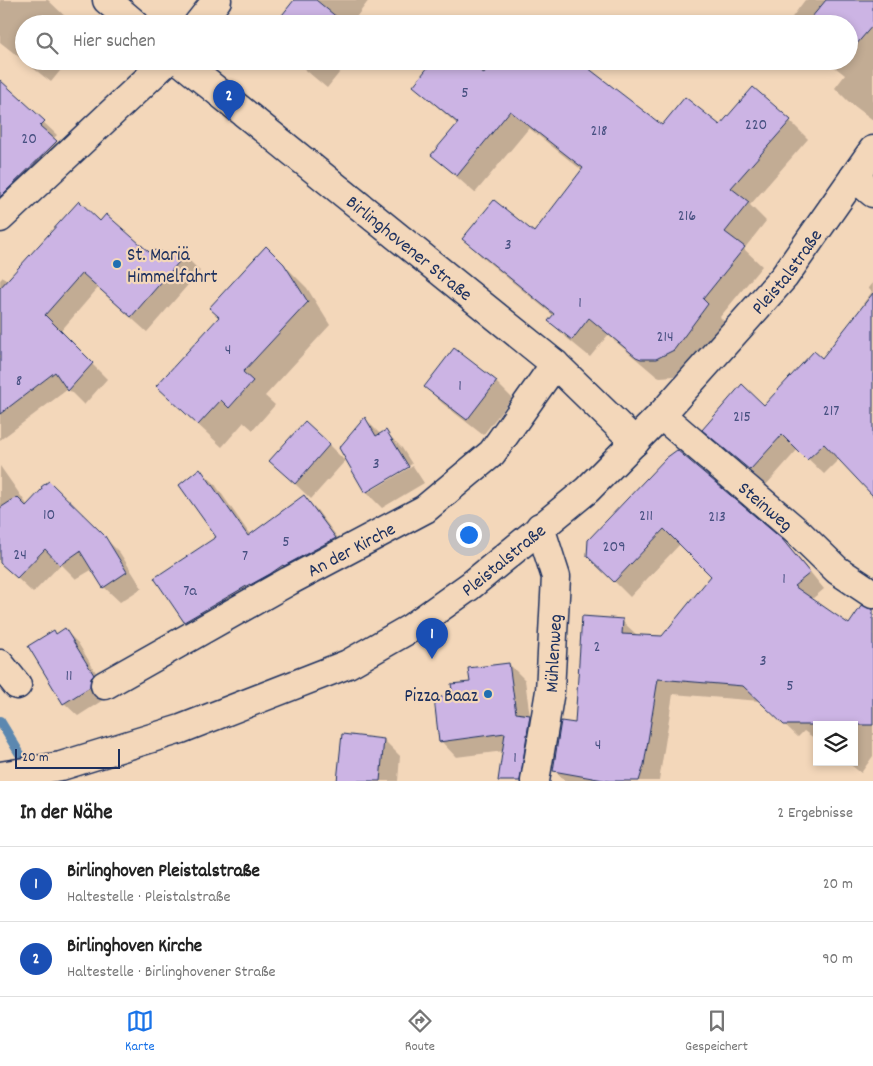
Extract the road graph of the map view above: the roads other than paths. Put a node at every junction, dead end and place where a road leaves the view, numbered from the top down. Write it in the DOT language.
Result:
graph roads {
  1 [pos="108,0"];
  2 [pos="217,0"];
  3 [pos="125,15"];
  4 [pos="205,15"];
  5 [pos="157,70"];
  6 [pos="191,70"];
  7 [pos="873,150"];
  8 [pos="864,185"];
  9 [pos="0,218"];
  10 [pos="555,364"];
  11 [pos="661,416"];
  12 [pos="635,442"];
  13 [pos="540,527"];
  14 [pos="873,594"];
  15 [pos="0,664"];
  16 [pos="17,685"];
  17 [pos="105,685"];
  18 [pos="1,776"];
  19 [pos="535,781"];
  1 -- 3 [label="street"];
  2 -- 4 [label="street"];
  5 -- 9 [label="street"];
  6 -- 10 [label="street, Birlinghovener Straße"];
  7 -- 8 [label="street, Pleistalstraße"];
  8 -- 11 [label="street, Pleistalstraße"];
  10 -- 12 [label="street, Birlinghovener Straße"];
  10 -- 17 [label="street, An der Kirche"];
  11 -- 12 [label="street, Pleistalstraße"];
  11 -- 14 [label="street, Steinweg"];
  12 -- 13 [label="street, Pleistalstraße"];
  13 -- 18 [label="street, Pleistalstraße"];
  13 -- 19 [label="street, Mühlenweg"];
  15 -- 16 [label="street"];
}
